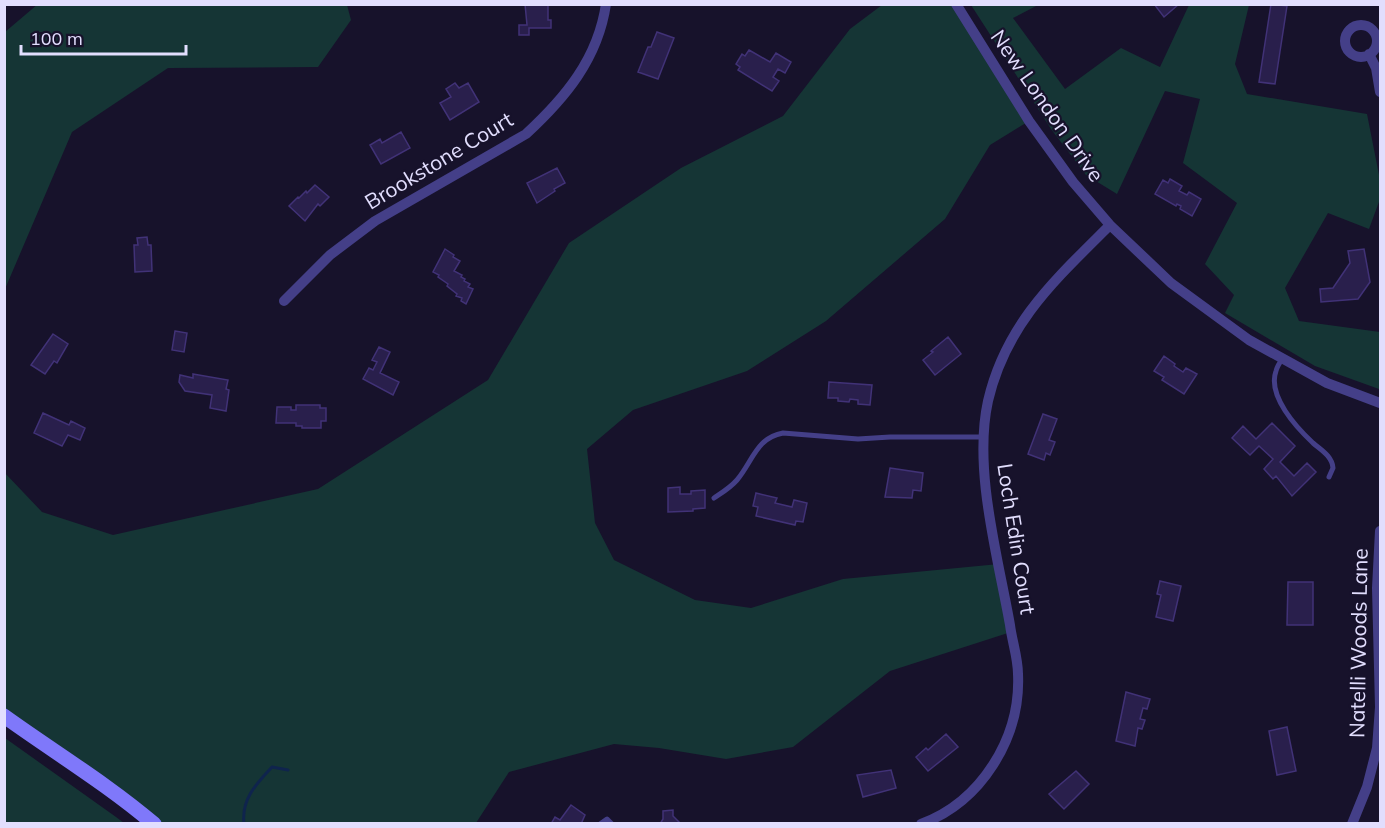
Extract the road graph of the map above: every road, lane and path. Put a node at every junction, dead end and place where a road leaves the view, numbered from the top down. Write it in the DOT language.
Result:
graph roads {
  1 [pos="606,4"];
  2 [pos="956,4"];
  3 [pos="1369,54"];
  4 [pos="1380,92"];
  5 [pos="1110,225"];
  6 [pos="284,301"];
  7 [pos="1283,358"];
  8 [pos="1380,403"];
  9 [pos="984,437"];
  10 [pos="1329,477"];
  11 [pos="714,498"];
  12 [pos="1380,531"];
  13 [pos="1380,657"];
  14 [pos="4,716"];
  15 [pos="154,824"];
  16 [pos="600,824"];
  17 [pos="612,824"];
  18 [pos="921,824"];
  19 [pos="1352,824"];
  1 -- 6 [label="street, Brookstone Court"];
  2 -- 5 [label="street, New London Drive"];
  3 -- 4 [label="street"];
  5 -- 7 [label="street, New London Drive"];
  5 -- 9 [label="street, Loch Edin Court"];
  7 -- 8 [label="street, New London Drive"];
  7 -- 10 [label="lane"];
  9 -- 11 [label="lane"];
  9 -- 18 [label="street, Loch Edin Court"];
  12 -- 13 [label="street, Natelli Woods Lane"];
  13 -- 19 [label="street, Natelli Woods Lane"];
  14 -- 15 [label="main road"];
  16 -- 17 [label="lane"];
}
